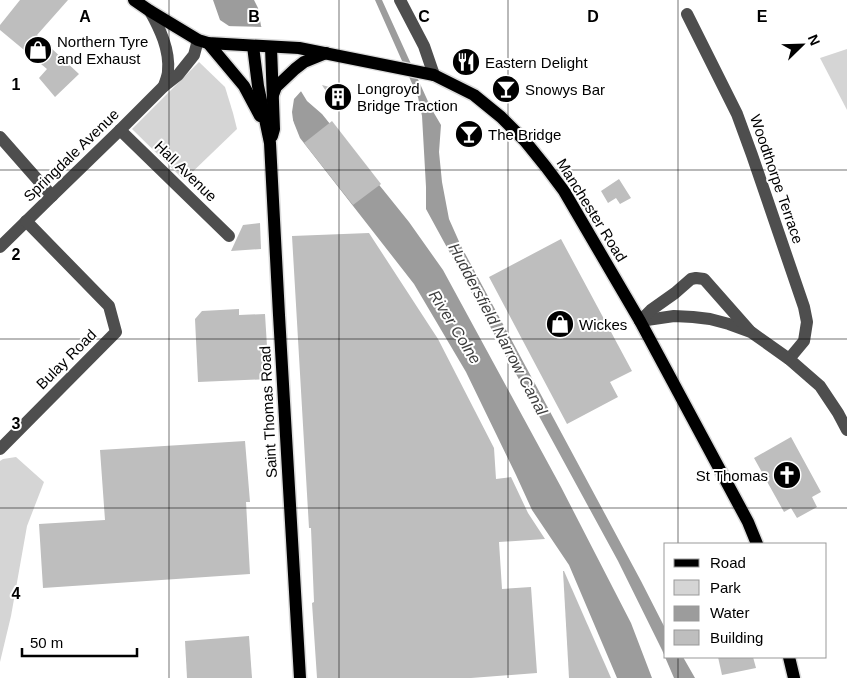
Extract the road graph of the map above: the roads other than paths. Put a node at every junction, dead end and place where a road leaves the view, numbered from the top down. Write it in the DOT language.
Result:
graph roads {
  1 [pos="134,0"];
  2 [pos="400,0"];
  3 [pos="150,12"];
  4 [pos="687,14"];
  5 [pos="203,42"];
  6 [pos="253,46"];
  7 [pos="276,47"];
  8 [pos="326,53"];
  9 [pos="430,75"];
  10 [pos="164,86"];
  11 [pos="272,97"];
  12 [pos="266,128"];
  13 [pos="120,130"];
  14 [pos="0,137"];
  15 [pos="270,143"];
  16 [pos="52,196"];
  17 [pos="26,221"];
  18 [pos="228,236"];
  19 [pos="0,248"];
  20 [pos="640,320"];
  21 [pos="751,332"];
  22 [pos="789,359"];
  23 [pos="847,430"];
  24 [pos="0,449"];
  25 [pos="757,543"];
  26 [pos="789,658"];
  27 [pos="300,678"];
  28 [pos="794,678"];
  1 -- 3 [label="main road, Manchester Road"];
  2 -- 9 [label="street"];
  3 -- 5 [label="main road, Manchester Road"];
  3 -- 10 [label="street"];
  4 -- 22 [label="street, Woodthorpe Terrace"];
  5 -- 6 [label="main road, Manchester Road"];
  5 -- 10 [label="street, Springdale Avenue"];
  5 -- 12 [label="main road"];
  6 -- 7 [label="main road, Manchester Road"];
  6 -- 12 [label="main road, Saint Thomas Road"];
  7 -- 8 [label="main road, Manchester Road"];
  7 -- 11 [label="main road, Saint Thomas Road"];
  8 -- 9 [label="main road, Manchester Road"];
  8 -- 11 [label="main road"];
  9 -- 20 [label="main road, Manchester Road"];
  10 -- 13 [label="street, Springdale Avenue"];
  11 -- 15 [label="main road, Saint Thomas Road"];
  12 -- 15 [label="main road, Saint Thomas Road"];
  13 -- 16 [label="street, Springdale Avenue"];
  13 -- 18 [label="street, Hall Avenue"];
  14 -- 16 [label="street"];
  15 -- 27 [label="main road, Saint Thomas Road"];
  16 -- 17 [label="street, Springdale Avenue"];
  17 -- 19 [label="street, Springdale Avenue"];
  17 -- 24 [label="street, Bulay Road"];
  20 -- 21 [label="street"];
  20 -- 21 [label="street"];
  20 -- 25 [label="main road, Manchester Road"];
  21 -- 22 [label="street"];
  22 -- 23 [label="street"];
  26 -- 28 [label="main road"];
}
